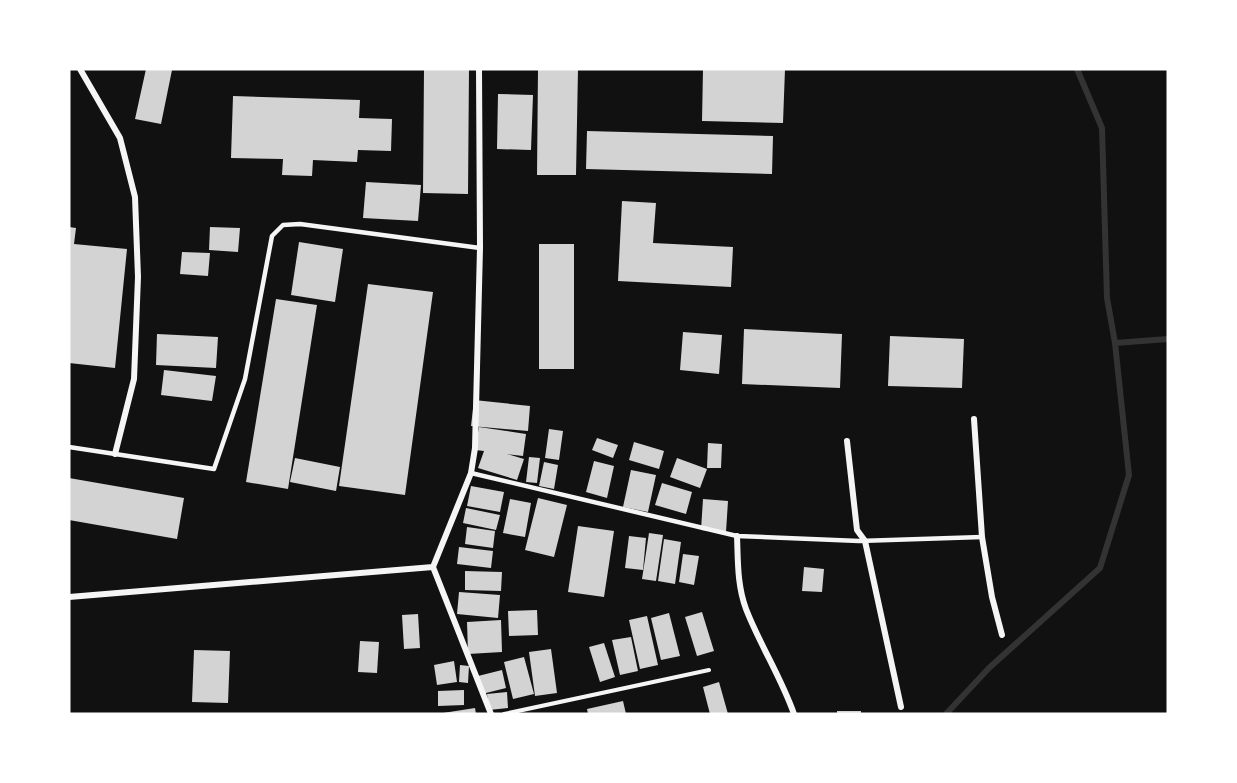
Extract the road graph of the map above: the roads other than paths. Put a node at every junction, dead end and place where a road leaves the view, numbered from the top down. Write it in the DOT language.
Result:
graph roads {
  1 [pos="80,69"];
  2 [pos="479,69"];
  3 [pos="480,248"];
  4 [pos="974,418"];
  5 [pos="847,441"];
  6 [pos="69,447"];
  7 [pos="115,454"];
  8 [pos="471,473"];
  9 [pos="737,536"];
  10 [pos="982,537"];
  11 [pos="865,541"];
  12 [pos="433,567"];
  13 [pos="69,597"];
  14 [pos="1002,635"];
  15 [pos="901,707"];
  16 [pos="491,714"];
  17 [pos="794,714"];
  1 -- 7 [label="street"];
  2 -- 3 [label="street"];
  3 -- 7 [label="lane"];
  3 -- 8 [label="street"];
  4 -- 10 [label="street"];
  5 -- 11 [label="street"];
  6 -- 7 [label="lane"];
  8 -- 9 [label="lane"];
  8 -- 12 [label="street"];
  9 -- 11 [label="lane"];
  9 -- 17 [label="street"];
  10 -- 11 [label="lane"];
  10 -- 14 [label="street"];
  11 -- 15 [label="street"];
  12 -- 13 [label="street"];
  12 -- 16 [label="street"];
}
